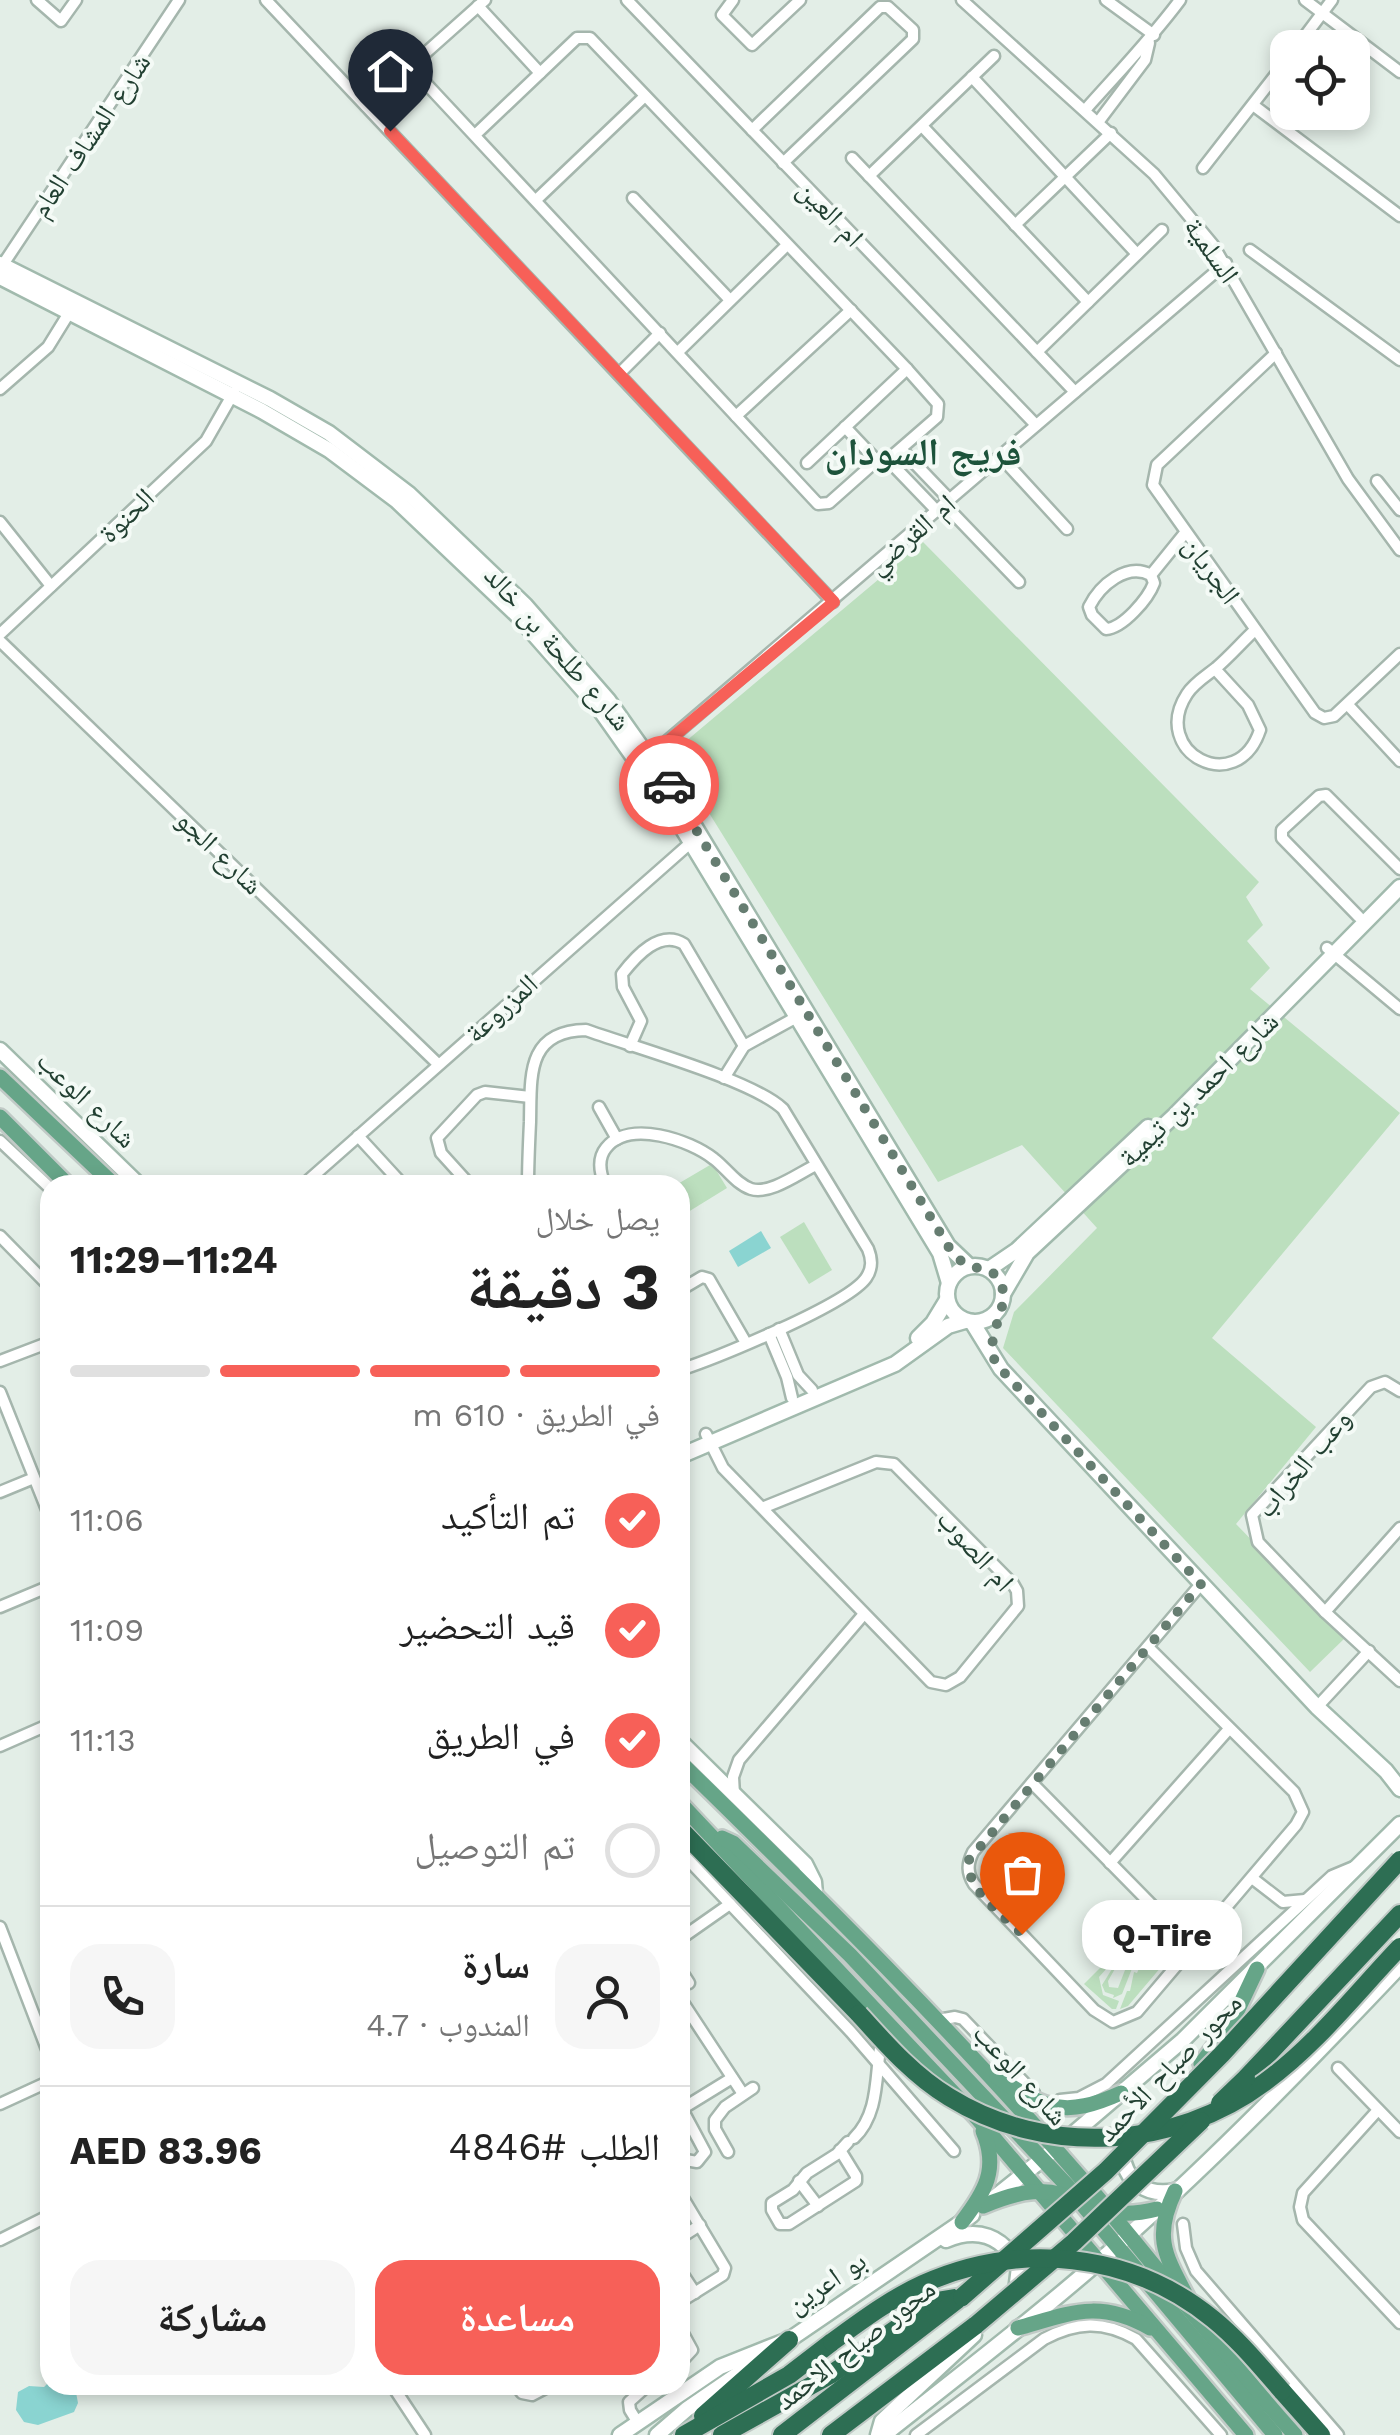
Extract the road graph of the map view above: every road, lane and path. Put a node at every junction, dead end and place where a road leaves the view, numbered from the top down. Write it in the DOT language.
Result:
graph roads {
  1 [pos="37,0"];
  2 [pos="76,0"];
  3 [pos="179,0"];
  4 [pos="266,0"];
  5 [pos="627,0"];
  6 [pos="732,0"];
  7 [pos="800,0"];
  8 [pos="962,0"];
  9 [pos="1106,0"];
  10 [pos="1180,0"];
  11 [pos="1305,0"];
  12 [pos="1332,0"];
  13 [pos="481,3"];
  14 [pos="1322,13"];
  15 [pos="1309,30"];
  16 [pos="1151,39"];
  17 [pos="994,56"];
  18 [pos="540,72"];
  19 [pos="1400,72"];
  20 [pos="419,76"];
  21 [pos="972,77"];
  22 [pos="1270,83"];
  23 [pos="644,96"];
  24 [pos="1253,105"];
  25 [pos="366,106"];
  26 [pos="1086,109"];
  27 [pos="1099,122"];
  28 [pos="922,126"];
  29 [pos="752,130"];
  30 [pos="1110,133"];
  31 [pos="475,135"];
  32 [pos="852,158"];
  33 [pos="783,163"];
  34 [pos="1202,168"];
  35 [pos="869,176"];
  36 [pos="1065,177"];
  37 [pos="634,198"];
  38 [pos="536,200"];
  39 [pos="1400,216"];
  40 [pos="1015,225"];
  41 [pos="1162,230"];
  42 [pos="788,245"];
  43 [pos="1250,250"];
  44 [pos="1137,254"];
  45 [pos="1226,264"];
  46 [pos="1,269"];
  47 [pos="730,300"];
  48 [pos="1088,302"];
  49 [pos="851,310"];
  50 [pos="69,313"];
  51 [pos="660,333"];
  52 [pos="678,352"];
  53 [pos="1037,352"];
  54 [pos="1276,353"];
  55 [pos="1400,360"];
  56 [pos="907,369"];
  57 [pos="619,374"];
  58 [pos="0,390"];
  59 [pos="235,391"];
  60 [pos="1075,392"];
  61 [pos="736,416"];
  62 [pos="1036,425"];
  63 [pos="845,427"];
  64 [pos="902,449"];
  65 [pos="1000,456"];
  66 [pos="882,460"];
  67 [pos="806,463"];
  68 [pos="1377,482"];
  69 [pos="943,504"];
  70 [pos="1400,510"];
  71 [pos="0,522"];
  72 [pos="1067,530"];
  73 [pos="1186,534"];
  74 [pos="1400,550"];
  75 [pos="1151,574"];
  76 [pos="1019,582"];
  77 [pos="51,586"];
  78 [pos="834,602"];
  79 [pos="1255,630"];
  80 [pos="0,637"];
  81 [pos="1400,654"];
  82 [pos="1216,669"];
  83 [pos="1348,705"];
  84 [pos="645,760"];
  85 [pos="1400,762"];
  86 [pos="696,838"];
  87 [pos="1400,873"];
  88 [pos="1400,887"];
  89 [pos="1359,917"];
  90 [pos="1330,951"];
  91 [pos="1398,1004"];
  92 [pos="796,1018"];
  93 [pos="630,1046"];
  94 [pos="744,1046"];
  95 [pos="0,1050"];
  96 [pos="438,1064"];
  97 [pos="0,1077"];
  98 [pos="724,1078"];
  99 [pos="530,1097"];
  100 [pos="599,1107"];
  101 [pos="0,1117"];
  102 [pos="358,1136"];
  103 [pos="617,1138"];
  104 [pos="0,1141"];
  105 [pos="816,1165"];
  106 [pos="58,1175"];
  107 [pos="103,1175"];
  108 [pos="130,1175"];
  109 [pos="313,1175"];
  110 [pos="395,1175"];
  111 [pos="462,1175"];
  112 [pos="528,1175"];
  113 [pos="603,1175"];
  114 [pos="40,1179"];
  115 [pos="0,1236"];
  116 [pos="969,1266"];
  117 [pos="988,1270"];
  118 [pos="40,1277"];
  119 [pos="949,1283"];
  120 [pos="690,1284"];
  121 [pos="947,1300"];
  122 [pos="1002,1300"];
  123 [pos="969,1321"];
  124 [pos="774,1332"];
  125 [pos="746,1343"];
  126 [pos="40,1346"];
  127 [pos="990,1351"];
  128 [pos="0,1361"];
  129 [pos="690,1366"];
  130 [pos="789,1367"];
  131 [pos="812,1390"];
  132 [pos="1400,1391"];
  133 [pos="0,1392"];
  134 [pos="792,1398"];
  135 [pos="708,1438"];
  136 [pos="690,1443"];
  137 [pos="690,1450"];
  138 [pos="34,1478"];
  139 [pos="0,1492"];
  140 [pos="40,1493"];
  141 [pos="762,1508"];
  142 [pos="1400,1528"];
  143 [pos="1201,1584"];
  144 [pos="40,1590"];
  145 [pos="0,1607"];
  146 [pos="1325,1612"];
  147 [pos="864,1614"];
  148 [pos="1148,1647"];
  149 [pos="1370,1651"];
  150 [pos="1400,1682"];
  151 [pos="1318,1707"];
  152 [pos="40,1728"];
  153 [pos="1229,1729"];
  154 [pos="0,1746"];
  155 [pos="690,1752"];
  156 [pos="739,1760"];
  157 [pos="706,1769"];
  158 [pos="690,1772"];
  159 [pos="1393,1776"];
  160 [pos="1032,1783"];
  161 [pos="1400,1789"];
  162 [pos="734,1796"];
  163 [pos="690,1814"];
  164 [pos="1400,1824"];
  165 [pos="713,1838"];
  166 [pos="690,1840"];
  167 [pos="1400,1860"];
  168 [pos="690,1862"];
  169 [pos="1110,1863"];
  170 [pos="1360,1865"];
  171 [pos="1252,1878"];
  172 [pos="815,1894"];
  173 [pos="1306,1900"];
  174 [pos="730,1904"];
  175 [pos="1400,1914"];
  176 [pos="0,1928"];
  177 [pos="690,1932"];
  178 [pos="1400,1946"];
  179 [pos="1194,1948"];
  180 [pos="1400,1966"];
  181 [pos="1257,1969"];
  182 [pos="690,2013"];
  183 [pos="938,2020"];
  184 [pos="855,2023"];
  185 [pos="40,2031"];
  186 [pos="904,2037"];
  187 [pos="881,2042"];
  188 [pos="975,2062"];
  189 [pos="880,2067"];
  190 [pos="1338,2068"];
  191 [pos="732,2078"];
  192 [pos="40,2085"];
  193 [pos="1121,2093"];
  194 [pos="0,2104"];
  195 [pos="690,2104"];
  196 [pos="1378,2110"];
  197 [pos="977,2118"];
  198 [pos="690,2124"];
  199 [pos="1036,2128"];
  200 [pos="1400,2132"];
  201 [pos="718,2134"];
  202 [pos="1124,2140"];
  203 [pos="702,2142"];
  204 [pos="847,2143"];
  205 [pos="1027,2146"];
  206 [pos="1055,2149"];
  207 [pos="954,2151"];
  208 [pos="728,2152"];
  209 [pos="1040,2161"];
  210 [pos="690,2162"];
  211 [pos="1025,2174"];
  212 [pos="799,2181"];
  213 [pos="1038,2190"];
  214 [pos="1175,2191"];
  215 [pos="1080,2196"];
  216 [pos="818,2206"];
  217 [pos="983,2206"];
  218 [pos="690,2209"];
  219 [pos="1157,2210"];
  220 [pos="1110,2213"];
  221 [pos="40,2220"];
  222 [pos="962,2222"];
  223 [pos="1183,2224"];
  224 [pos="700,2225"];
  225 [pos="690,2232"];
  226 [pos="1079,2238"];
  227 [pos="0,2240"];
  228 [pos="1123,2240"];
  229 [pos="927,2248"];
  230 [pos="1130,2258"];
  231 [pos="1099,2261"];
  232 [pos="1112,2276"];
  233 [pos="690,2285"];
  234 [pos="695,2293"];
  235 [pos="690,2296"];
  236 [pos="962,2296"];
  237 [pos="1011,2301"];
  238 [pos="1400,2322"];
  239 [pos="1018,2328"];
  240 [pos="1206,2331"];
  241 [pos="1158,2332"];
  242 [pos="789,2340"];
  243 [pos="1265,2350"];
  244 [pos="1235,2368"];
  245 [pos="1255,2370"];
  246 [pos="780,2380"];
  247 [pos="1285,2386"];
  248 [pos="690,2387"];
  249 [pos="399,2395"];
  250 [pos="637,2395"];
  251 [pos="679,2395"];
  252 [pos="638,2423"];
  253 [pos="1214,2432"];
  254 [pos="425,2435"];
  255 [pos="620,2435"];
  256 [pos="657,2435"];
  257 [pos="683,2435"];
  258 [pos="718,2435"];
  259 [pos="782,2435"];
  260 [pos="832,2435"];
  261 [pos="881,2435"];
  262 [pos="916,2435"];
  263 [pos="1246,2435"];
  264 [pos="1274,2435"];
  265 [pos="1295,2435"];
  266 [pos="1320,2435"];
  267 [pos="1338,2435"];
  1 -- 2 [label="street"];
  3 -- 46 [label="street, شارع المشاف العام"];
  4 -- 25 [label="street"];
  5 -- 29 [label="street, ام العين"];
  6 -- 7 [label="street"];
  8 -- 26 [label="street, السلمية"];
  9 -- 16 [label="street"];
  10 -- 16 [label="street"];
  11 -- 14 [label="street"];
  12 -- 14 [label="street"];
  13 -- 18 [label="street"];
  13 -- 25 [label="street"];
  14 -- 15 [label="street"];
  14 -- 19 [label="street"];
  16 -- 26 [label="street"];
  16 -- 27 [label="street"];
  17 -- 21 [label="street"];
  18 -- 23 [label="street"];
  18 -- 31 [label="street"];
  20 -- 31 [label="street"];
  21 -- 28 [label="street"];
  21 -- 36 [label="street"];
  22 -- 24 [label="street"];
  23 -- 38 [label="street"];
  23 -- 42 [label="street"];
  24 -- 34 [label="street"];
  24 -- 39 [label="street"];
  25 -- 57 [label="street"];
  26 -- 27 [label="street, السلمية"];
  27 -- 30 [label="street, السلمية"];
  28 -- 35 [label="street"];
  28 -- 40 [label="street"];
  29 -- 33 [label="street, ام العين"];
  29 -- 33 [label="street"];
  30 -- 36 [label="street"];
  30 -- 45 [label="street, السلمية"];
  31 -- 38 [label="street"];
  32 -- 35 [label="street"];
  33 -- 62 [label="street, ام العين"];
  35 -- 53 [label="street"];
  36 -- 40 [label="street"];
  36 -- 44 [label="street"];
  37 -- 47 [label="street"];
  38 -- 51 [label="street"];
  40 -- 48 [label="street"];
  41 -- 44 [label="street"];
  42 -- 47 [label="street"];
  42 -- 49 [label="street"];
  43 -- 55 [label="street"];
  44 -- 48 [label="street"];
  45 -- 54 [label="street, السلمية"];
  45 -- 60 [label="street, ام القرضي"];
  46 -- 50 [label="street, شارع طلحة بن خالد"];
  46 -- 59 [label="street, شارع طلحة بن خالد"];
  47 -- 52 [label="street"];
  48 -- 53 [label="street"];
  49 -- 56 [label="street"];
  49 -- 61 [label="street"];
  50 -- 58 [label="street"];
  50 -- 59 [label="street, شارع طلحة بن خالد"];
  51 -- 52 [label="street"];
  51 -- 57 [label="street"];
  52 -- 61 [label="street"];
  53 -- 60 [label="street"];
  54 -- 73 [label="street, الجريان"];
  54 -- 74 [label="street, السلمية"];
  56 -- 63 [label="street"];
  56 -- 64 [label="street"];
  57 -- 78 [label="street"];
  59 -- 77 [label="street, الحنوة"];
  59 -- 84 [label="street, شارع طلحة بن خالد"];
  60 -- 62 [label="street, ام القرضي"];
  61 -- 66 [label="street"];
  62 -- 65 [label="street, ام القرضي"];
  63 -- 66 [label="street"];
  63 -- 67 [label="street"];
  64 -- 66 [label="street"];
  64 -- 69 [label="street"];
  65 -- 69 [label="street, ام القرضي"];
  65 -- 72 [label="street"];
  66 -- 69 [label="street"];
  68 -- 70 [label="street"];
  69 -- 76 [label="street"];
  69 -- 78 [label="street, ام القرضي"];
  71 -- 77 [label="street"];
  73 -- 75 [label="street"];
  73 -- 79 [label="street, الجريان"];
  75 -- 75 [label="street"];
  77 -- 80 [label="street, الحنوة"];
  78 -- 84 [label="street, ام القرضي"];
  79 -- 82 [label="street"];
  79 -- 83 [label="street, الجريان"];
  80 -- 96 [label="street, شارع الجو"];
  81 -- 83 [label="street"];
  82 -- 82 [label="street"];
  83 -- 85 [label="street"];
  84 -- 86 [label="street, شارع طلحة بن خالد"];
  86 -- 92 [label="street, شارع طلحة بن خالد"];
  86 -- 96 [label="street, المزروعة"];
  86 -- 116 [label="street, شارع طلحة بن خالد"];
  87 -- 89 [label="street, شارع احمد بن تيمية"];
  87 -- 89 [label="street"];
  88 -- 90 [label="street, شارع احمد بن تيمية"];
  89 -- 90 [label="street, شارع احمد بن تيمية"];
  90 -- 91 [label="street"];
  90 -- 117 [label="street, شارع احمد بن تيمية"];
  90 -- 122 [label="street, شارع احمد بن تيمية"];
  92 -- 94 [label="street"];
  92 -- 119 [label="street, شارع طلحة بن خالد"];
  93 -- 94 [label="street"];
  93 -- 98 [label="street"];
  93 -- 99 [label="street"];
  94 -- 98 [label="street"];
  95 -- 108 [label="street, شارع الوعب"];
  96 -- 102 [label="street, المزروعة"];
  97 -- 107 [label="main road, شارع الوعب"];
  98 -- 105 [label="street"];
  99 -- 111 [label="street"];
  99 -- 112 [label="street"];
  100 -- 103 [label="street"];
  101 -- 106 [label="main road"];
  102 -- 109 [label="street, المزروعة"];
  102 -- 110 [label="street"];
  103 -- 105 [label="street"];
  103 -- 113 [label="street"];
  104 -- 114 [label="street"];
  105 -- 124 [label="street"];
  115 -- 118 [label="street"];
  116 -- 117 [label="street"];
  116 -- 119 [label="street"];
  117 -- 122 [label="street"];
  119 -- 121 [label="street"];
  120 -- 125 [label="street"];
  121 -- 123 [label="street"];
  121 -- 131 [label="street"];
  122 -- 123 [label="street"];
  122 -- 127 [label="street"];
  123 -- 127 [label="street"];
  123 -- 135 [label="street"];
  124 -- 125 [label="street"];
  124 -- 130 [label="street"];
  125 -- 129 [label="street"];
  126 -- 128 [label="street"];
  127 -- 143 [label="street"];
  130 -- 131 [label="street"];
  130 -- 134 [label="street"];
  131 -- 134 [label="street"];
  132 -- 146 [label="street, وعب الخراب"];
  133 -- 138 [label="street"];
  134 -- 135 [label="street"];
  135 -- 136 [label="street"];
  135 -- 137 [label="street"];
  135 -- 141 [label="street, ام الصوب"];
  138 -- 139 [label="street"];
  138 -- 140 [label="street"];
  141 -- 147 [label="street, ام الصوب"];
  141 -- 147 [label="street, ام الصوب"];
  142 -- 146 [label="street"];
  143 -- 148 [label="street"];
  143 -- 151 [label="street"];
  144 -- 145 [label="street"];
  146 -- 149 [label="street, وعب الخراب"];
  147 -- 156 [label="street"];
  148 -- 153 [label="street"];
  148 -- 160 [label="street"];
  149 -- 150 [label="street, وعب الخراب"];
  149 -- 151 [label="street"];
  151 -- 159 [label="street"];
  152 -- 154 [label="street"];
  153 -- 169 [label="street"];
  153 -- 171 [label="street"];
  155 -- 157 [label="street, شارع الوعب"];
  156 -- 157 [label="street"];
  156 -- 162 [label="street"];
  157 -- 162 [label="street, شارع الوعب"];
  158 -- 172 [label="main road, شارع الوعب"];
  159 -- 161 [label="street"];
  160 -- 169 [label="street"];
  160 -- 179 [label="street"];
  162 -- 172 [label="street, شارع الوعب"];
  163 -- 165 [label="main road"];
  164 -- 170 [label="street, محور صباح الأحمد"];
  165 -- 186 [label="main road"];
  165 -- 205 [label="main road"];
  166 -- 184 [label="highway"];
  167 -- 236 [label="highway, محور صباح الأحمد, bridge"];
  168 -- 174 [label="street"];
  169 -- 179 [label="street"];
  170 -- 173 [label="street"];
  170 -- 181 [label="street, محور صباح الأحمد"];
  171 -- 173 [label="street"];
  171 -- 179 [label="street"];
  172 -- 183 [label="main road, شارع الوعب"];
  173 -- 183 [label="street"];
  174 -- 177 [label="street"];
  174 -- 184 [label="street"];
  175 -- 260 [label="highway, محور صباح الأحمد, bridge"];
  176 -- 185 [label="street"];
  178 -- 184 [label="highway, bridge"];
  180 -- 214 [label="street"];
  181 -- 193 [label="street, محور صباح الأحمد"];
  181 -- 202 [label="main road"];
  182 -- 191 [label="street"];
  183 -- 188 [label="main road, شارع الوعب"];
  184 -- 187 [label="street"];
  184 -- 189 [label="street"];
  186 -- 187 [label="street"];
  186 -- 197 [label="main road"];
  187 -- 189 [label="street"];
  188 -- 193 [label="main road"];
  188 -- 199 [label="main road, شارع الوعب"];
  189 -- 204 [label="street"];
  189 -- 207 [label="street"];
  190 -- 196 [label="street"];
  191 -- 195 [label="street"];
  191 -- 201 [label="street"];
  192 -- 194 [label="street"];
  193 -- 206 [label="street, محور صباح الأحمد"];
  196 -- 200 [label="street"];
  196 -- 238 [label="street"];
  197 -- 211 [label="main road"];
  197 -- 222 [label="main road"];
  198 -- 203 [label="street"];
  199 -- 205 [label="main road"];
  199 -- 206 [label="main road, شارع الوعب"];
  201 -- 203 [label="street"];
  201 -- 208 [label="street"];
  202 -- 214 [label="street"];
  202 -- 215 [label="main road"];
  203 -- 210 [label="street"];
  204 -- 212 [label="street"];
  204 -- 216 [label="street"];
  205 -- 209 [label="main road"];
  206 -- 209 [label="street, محور صباح الأحمد"];
  206 -- 215 [label="main road, شارع الوعب"];
  209 -- 211 [label="street, محور صباح الأحمد"];
  209 -- 215 [label="main road"];
  211 -- 213 [label="main road"];
  211 -- 217 [label="street, بو اعرين"];
  212 -- 216 [label="street"];
  212 -- 216 [label="street"];
  213 -- 215 [label="main road"];
  213 -- 217 [label="main road"];
  213 -- 226 [label="main road"];
  214 -- 219 [label="street"];
  214 -- 240 [label="main road"];
  215 -- 220 [label="main road"];
  215 -- 226 [label="main road"];
  215 -- 228 [label="main road"];
  215 -- 231 [label="main road"];
  217 -- 222 [label="street, بو اعرين"];
  218 -- 224 [label="street"];
  219 -- 220 [label="main road"];
  219 -- 228 [label="street"];
  220 -- 228 [label="main road"];
  221 -- 227 [label="street"];
  222 -- 229 [label="street, بو اعرين"];
  223 -- 243 [label="street"];
  224 -- 225 [label="street"];
  224 -- 234 [label="street"];
  226 -- 231 [label="main road"];
  226 -- 237 [label="main road"];
  228 -- 230 [label="main road"];
  228 -- 231 [label="street"];
  228 -- 240 [label="main road"];
  229 -- 237 [label="street"];
  229 -- 242 [label="street, بو اعرين"];
  230 -- 232 [label="main road"];
  230 -- 264 [label="main road"];
  231 -- 232 [label="main road"];
  231 -- 239 [label="street"];
  232 -- 241 [label="main road"];
  233 -- 234 [label="street"];
  234 -- 235 [label="street"];
  236 -- 258 [label="highway"];
  236 -- 259 [label="highway, محور صباح الاحمد"];
  237 -- 261 [label="street"];
  239 -- 241 [label="main road"];
  239 -- 261 [label="street"];
  240 -- 244 [label="main road"];
  241 -- 263 [label="main road"];
  242 -- 248 [label="street"];
  242 -- 256 [label="street, بو اعرين"];
  242 -- 257 [label="highway"];
  243 -- 245 [label="main road"];
  243 -- 247 [label="street"];
  244 -- 245 [label="main road"];
  244 -- 265 [label="main road"];
  245 -- 247 [label="main road"];
  246 -- 247 [label="highway, bridge"];
  246 -- 257 [label="highway"];
  246 -- 258 [label="highway"];
  247 -- 266 [label="highway"];
  247 -- 267 [label="street"];
  249 -- 254 [label="street"];
  250 -- 252 [label="street"];
  251 -- 252 [label="street"];
  252 -- 255 [label="street"];
  253 -- 262 [label="street"];
}
